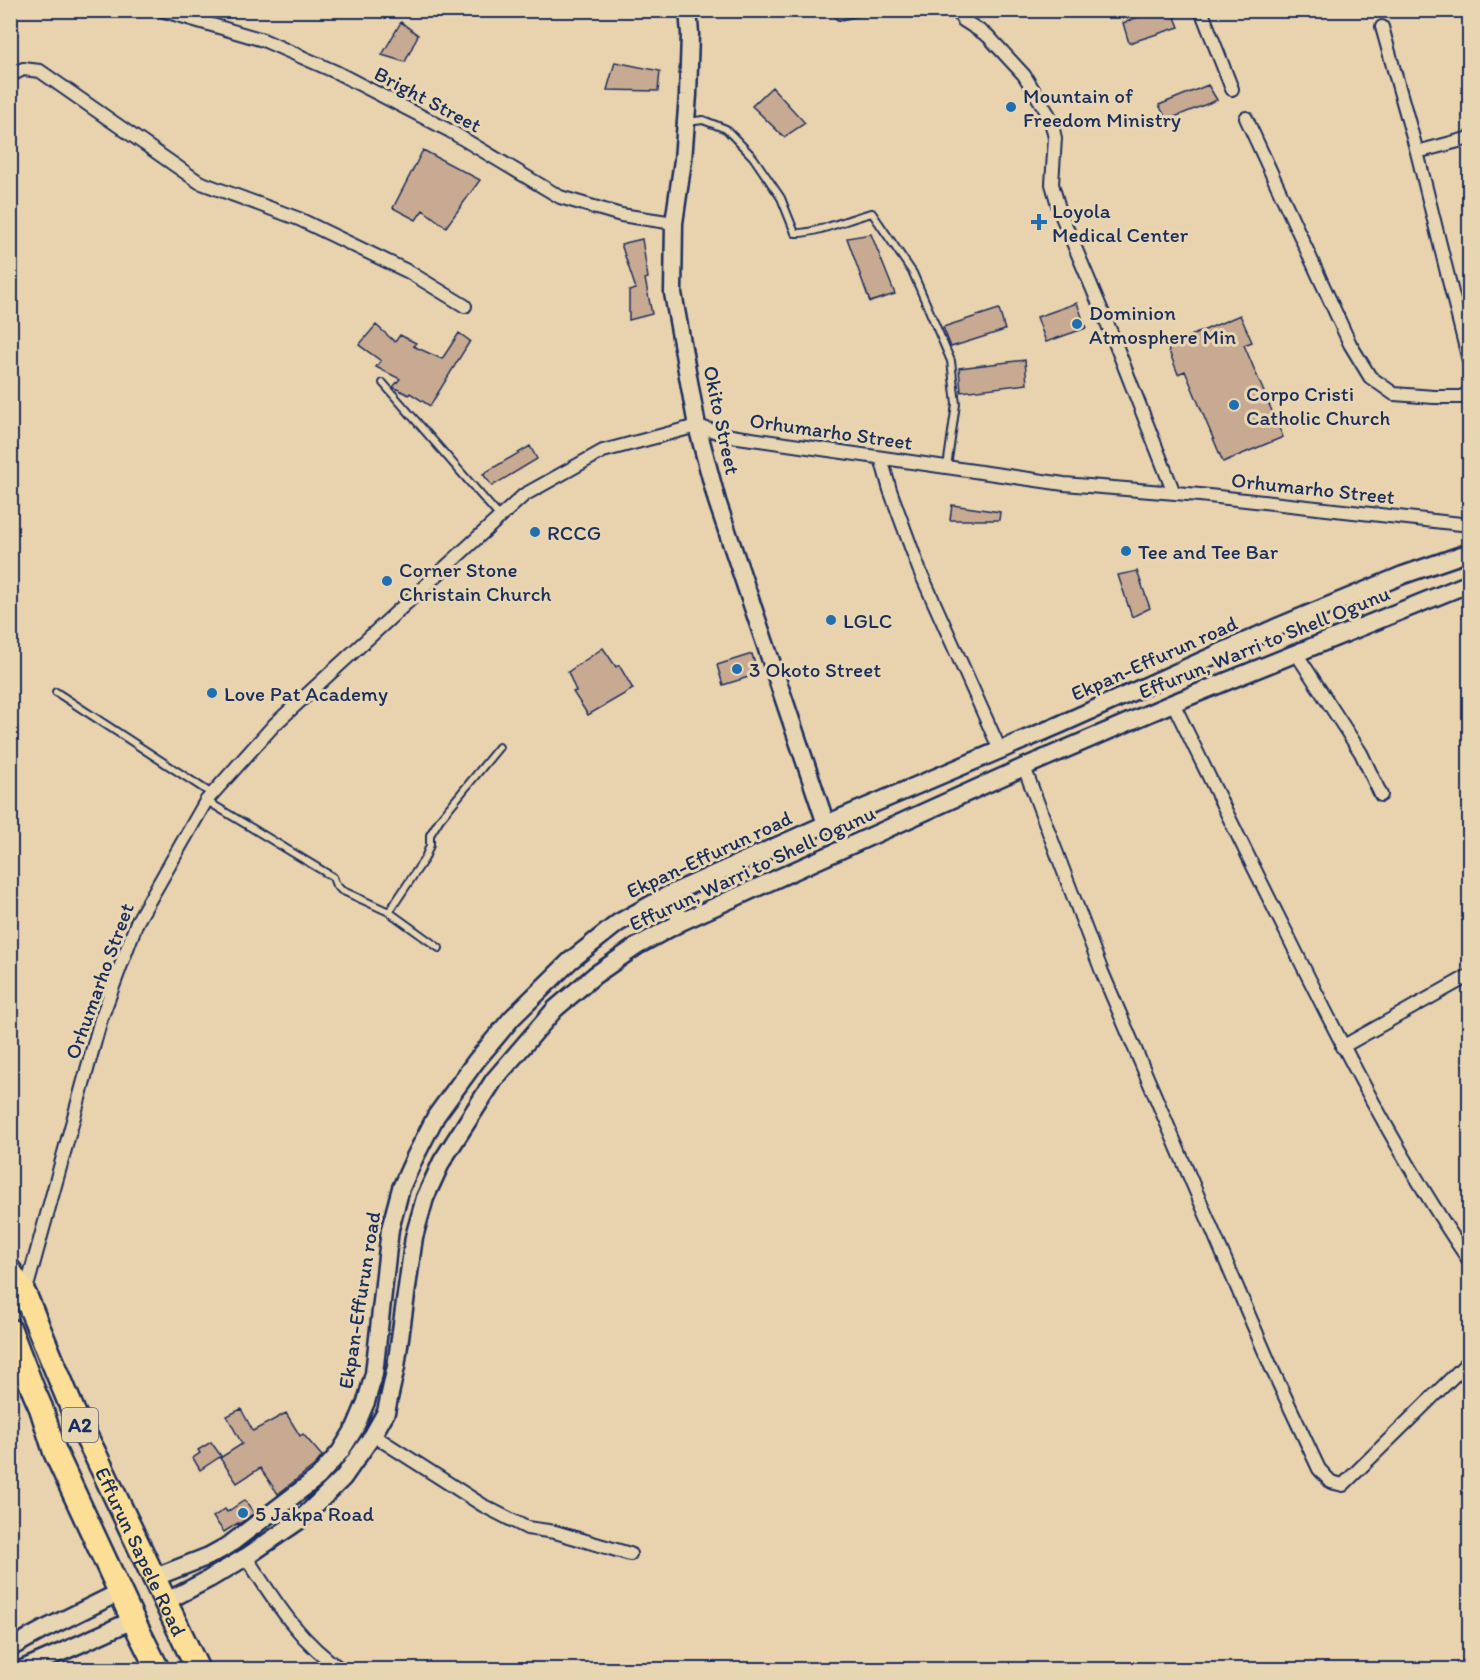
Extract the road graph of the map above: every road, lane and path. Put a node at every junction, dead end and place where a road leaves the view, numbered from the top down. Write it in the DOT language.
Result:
graph roads {
  1 [pos="161,10"];
  2 [pos="688,10"];
  3 [pos="867,10"];
  4 [pos="957,10"];
  5 [pos="1201,10"];
  6 [pos="1469,10"];
  7 [pos="1470,15"];
  8 [pos="839,16"];
  9 [pos="1382,27"];
  10 [pos="10,76"];
  11 [pos="1232,90"];
  12 [pos="1246,118"];
  13 [pos="686,122"];
  14 [pos="1470,138"];
  15 [pos="1417,153"];
  16 [pos="674,223"];
  17 [pos="465,306"];
  18 [pos="1470,365"];
  19 [pos="383,383"];
  20 [pos="1470,392"];
  21 [pos="697,426"];
  22 [pos="882,458"];
  23 [pos="947,467"];
  24 [pos="1174,493"];
  25 [pos="500,518"];
  26 [pos="1470,525"];
  27 [pos="1470,552"];
  28 [pos="1470,583"];
  29 [pos="1296,653"];
  30 [pos="56,692"];
  31 [pos="1173,703"];
  32 [pos="499,747"];
  33 [pos="1000,750"];
  34 [pos="1024,767"];
  35 [pos="1381,795"];
  36 [pos="209,797"];
  37 [pos="826,824"];
  38 [pos="670,894"];
  39 [pos="389,912"];
  40 [pos="681,922"];
  41 [pos="439,948"];
  42 [pos="1470,975"];
  43 [pos="1342,1047"];
  44 [pos="1470,1262"];
  45 [pos="10,1271"];
  46 [pos="25,1295"];
  47 [pos="10,1330"];
  48 [pos="1470,1360"];
  49 [pos="373,1436"];
  50 [pos="630,1554"];
  51 [pos="246,1557"];
  52 [pos="153,1578"];
  53 [pos="120,1592"];
  54 [pos="165,1602"];
  55 [pos="133,1620"];
  56 [pos="10,1648"];
  57 [pos="20,1670"];
  58 [pos="158,1670"];
  59 [pos="198,1670"];
  60 [pos="342,1670"];
  1 -- 16 [label="street, Bright Street"];
  2 -- 13 [label="main road, Okito Street"];
  3 -- 8 [label="lane"];
  4 -- 24 [label="street"];
  5 -- 11 [label="street"];
  6 -- 7 [label="street"];
  9 -- 15 [label="street"];
  10 -- 17 [label="street"];
  12 -- 20 [label="street"];
  13 -- 16 [label="main road, Okito Street"];
  13 -- 23 [label="lane"];
  14 -- 15 [label="street"];
  15 -- 18 [label="street"];
  16 -- 21 [label="main road, Okito Street"];
  19 -- 25 [label="lane"];
  21 -- 22 [label="street, Orhumarho Street"];
  21 -- 25 [label="street, Orhumarho Street"];
  21 -- 37 [label="main road, Okito Street"];
  22 -- 23 [label="street, Orhumarho Street"];
  22 -- 33 [label="street"];
  23 -- 24 [label="street, Orhumarho Street"];
  24 -- 26 [label="street, Orhumarho Street"];
  25 -- 36 [label="street, Orhumarho Street"];
  27 -- 33 [label="main road, Ekpan-Effurun road"];
  28 -- 29 [label="main road, Effurun, Warri to Shell Ogunu"];
  29 -- 31 [label="main road, Effurun, Warri to Shell Ogunu"];
  29 -- 35 [label="street"];
  30 -- 36 [label="lane"];
  31 -- 34 [label="main road, Effurun, Warri to Shell Ogunu"];
  31 -- 43 [label="street"];
  32 -- 39 [label="lane"];
  33 -- 37 [label="main road, Ekpan-Effurun road"];
  34 -- 40 [label="main road, Effurun, Warri to Shell Ogunu"];
  34 -- 48 [label="street"];
  36 -- 39 [label="lane"];
  36 -- 46 [label="street, Orhumarho Street"];
  37 -- 38 [label="main road, Ekpan-Effurun road"];
  38 -- 40 [label="main road"];
  38 -- 52 [label="main road, Ekpan-Effurun road"];
  39 -- 41 [label="lane"];
  40 -- 49 [label="main road, Effurun, Warri to Shell Ogunu"];
  42 -- 43 [label="street"];
  43 -- 44 [label="street"];
  45 -- 46 [label="highway, Effurun Sapele Road / A2"];
  46 -- 52 [label="highway, Effurun Sapele Road / A2"];
  47 -- 53 [label="highway, Effurun Sapele Road / A2"];
  49 -- 50 [label="street"];
  49 -- 51 [label="main road, Effurun, Warri to Shell Ogunu"];
  51 -- 54 [label="main road, Effurun, Warri to Shell Ogunu"];
  51 -- 60 [label="street"];
  52 -- 54 [label="highway, Effurun Sapele Road / A2"];
  53 -- 55 [label="highway, Effurun Sapele Road / A2"];
  53 -- 56 [label="main road"];
  54 -- 59 [label="highway, Effurun Sapele Road / A2"];
  55 -- 57 [label="main road"];
  55 -- 58 [label="highway, Effurun Sapele Road / A2"];
}
